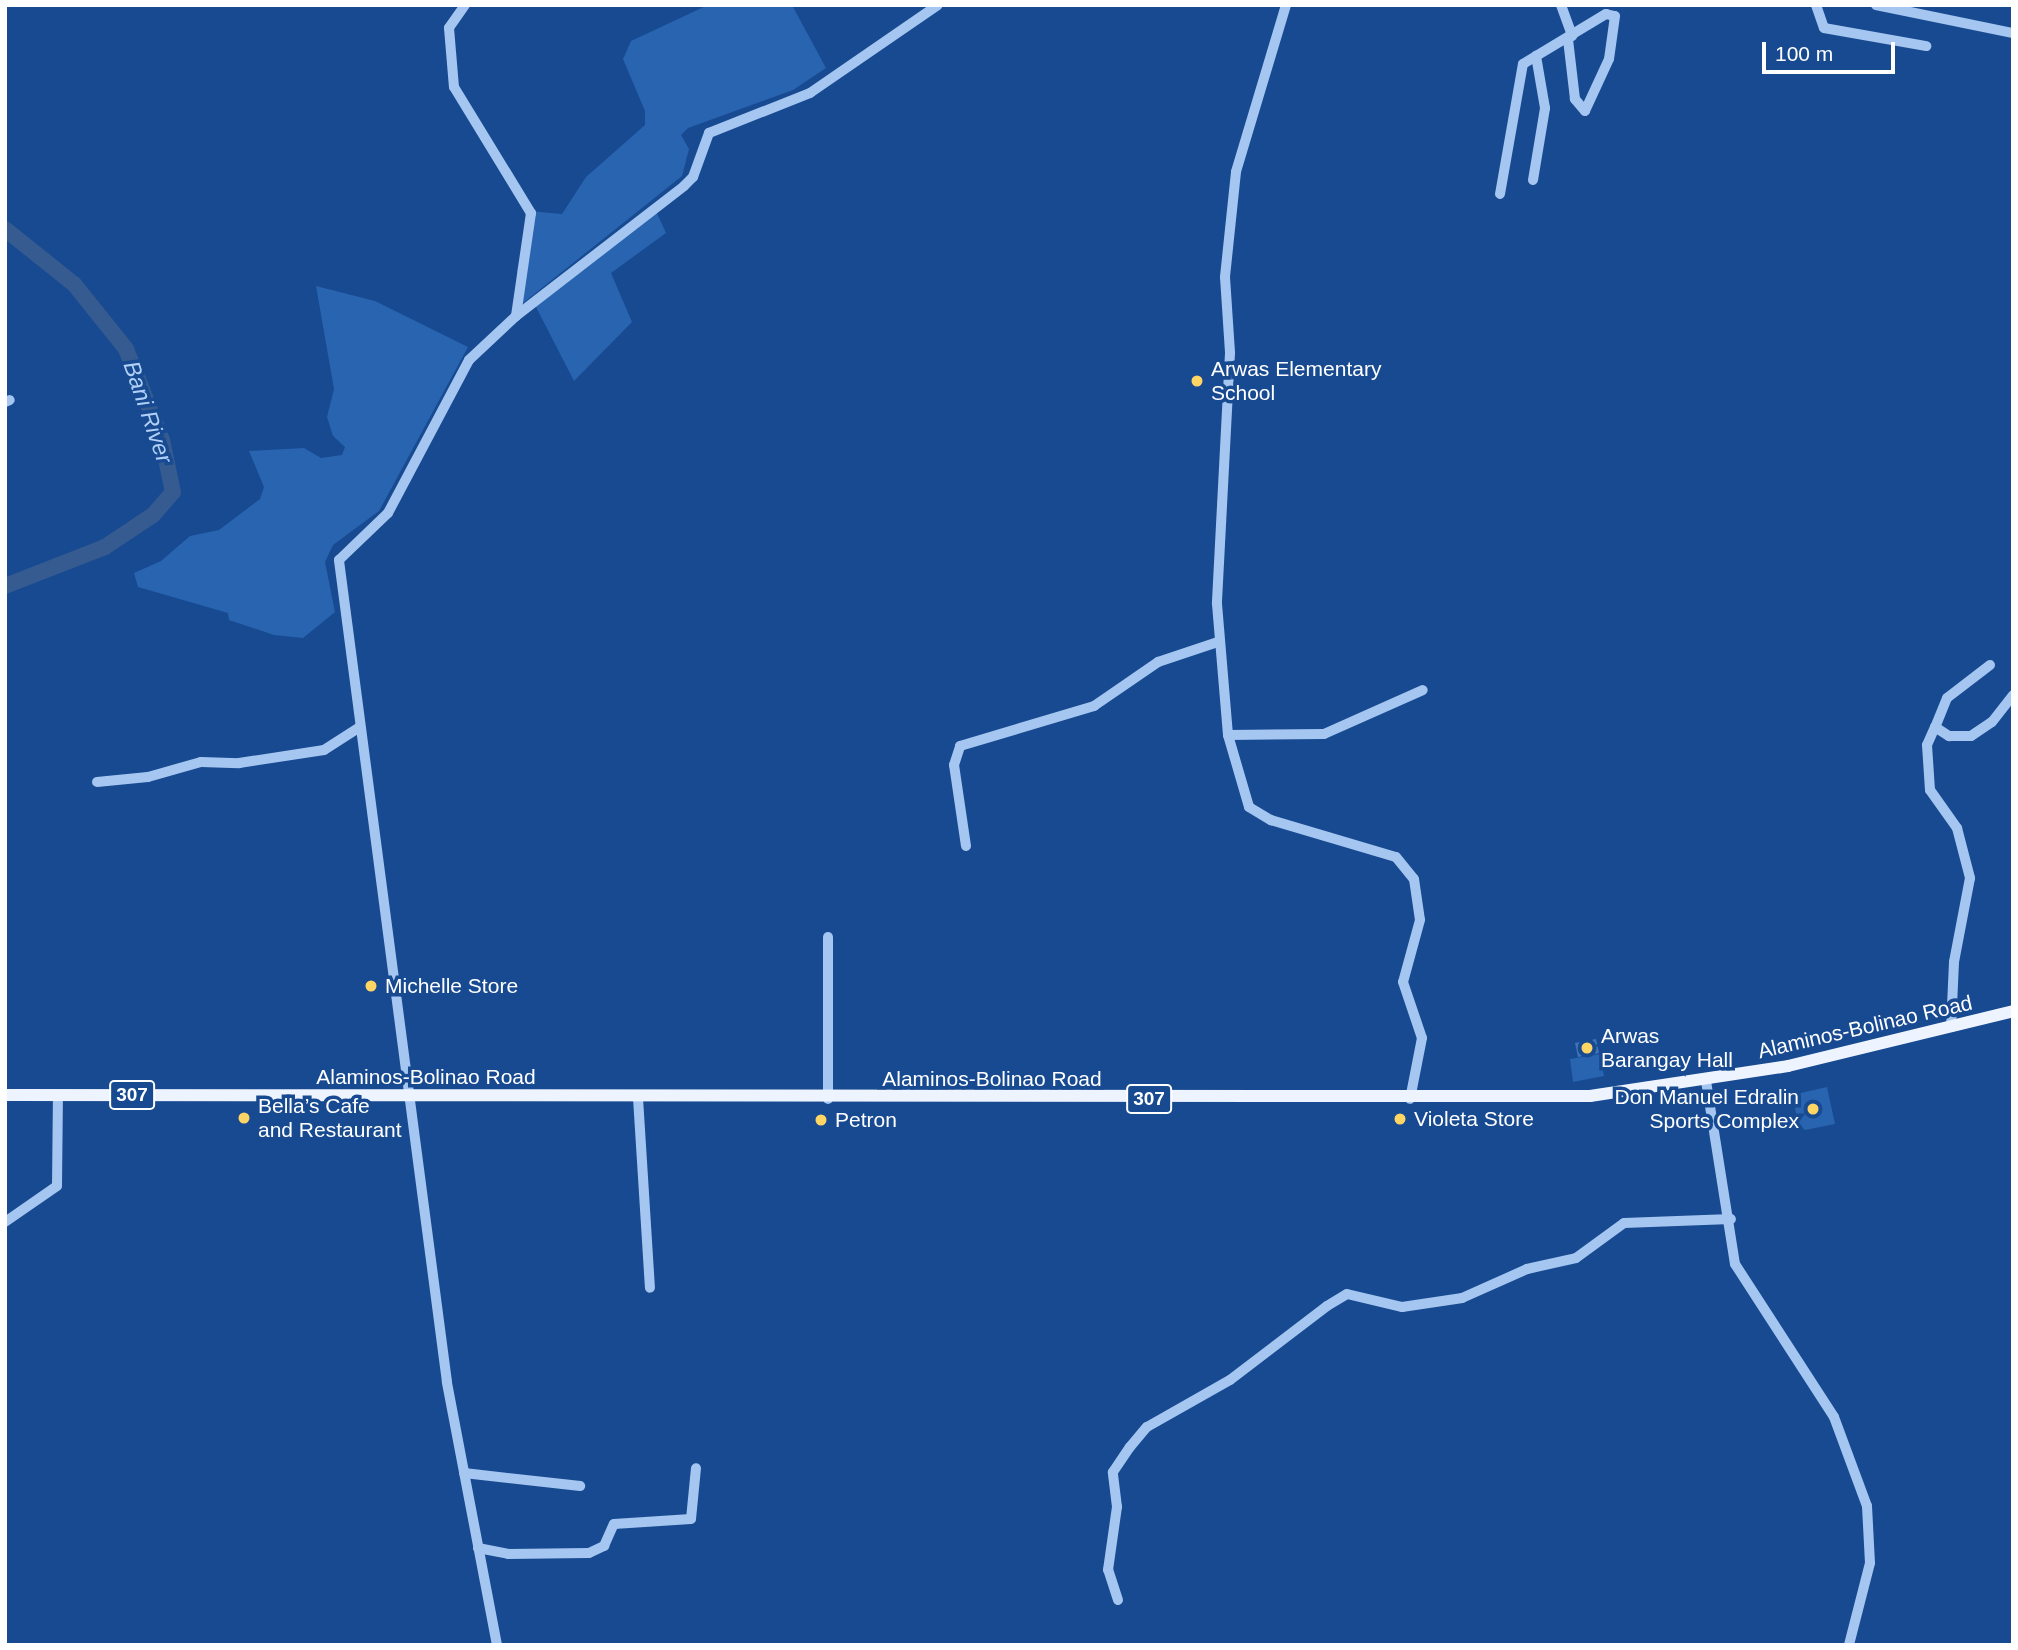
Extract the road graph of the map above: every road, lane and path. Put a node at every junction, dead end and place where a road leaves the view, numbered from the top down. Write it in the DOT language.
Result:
graph roads {
  1 [pos="465,5"];
  2 [pos="937,5"];
  3 [pos="1286,5"];
  4 [pos="1562,5"];
  5 [pos="1816,5"];
  6 [pos="1876,5"];
  7 [pos="2013,33"];
  8 [pos="1570,37"];
  9 [pos="1926,46"];
  10 [pos="1536,55"];
  11 [pos="1533,180"];
  12 [pos="1500,194"];
  13 [pos="516,316"];
  14 [pos="1218,642"];
  15 [pos="1990,665"];
  16 [pos="1423,690"];
  17 [pos="2013,695"];
  18 [pos="360,727"];
  19 [pos="1935,727"];
  20 [pos="1228,735"];
  21 [pos="97,782"];
  22 [pos="966,846"];
  23 [pos="828,937"];
  24 [pos="2013,1012"];
  25 [pos="1951,1027"];
  26 [pos="1706,1081"];
  27 [pos="5,1095"];
  28 [pos="58,1095"];
  29 [pos="411,1096"];
  30 [pos="638,1098"];
  31 [pos="1410,1098"];
  32 [pos="828,1099"];
  33 [pos="1731,1219"];
  34 [pos="5,1222"];
  35 [pos="650,1288"];
  36 [pos="696,1468"];
  37 [pos="464,1473"];
  38 [pos="580,1486"];
  39 [pos="478,1548"];
  40 [pos="1118,1600"];
  41 [pos="497,1645"];
  42 [pos="1849,1645"];
  1 -- 13 [label="street"];
  2 -- 13 [label="street"];
  3 -- 14 [label="street"];
  4 -- 8 [label="street"];
  5 -- 9 [label="street"];
  6 -- 7 [label="street"];
  8 -- 8 [label="street"];
  8 -- 10 [label="street"];
  10 -- 11 [label="street"];
  10 -- 12 [label="street"];
  13 -- 18 [label="street"];
  14 -- 20 [label="street"];
  14 -- 22 [label="street"];
  15 -- 19 [label="street"];
  16 -- 20 [label="street"];
  17 -- 19 [label="street"];
  18 -- 21 [label="street"];
  18 -- 29 [label="street"];
  19 -- 25 [label="street"];
  20 -- 31 [label="street"];
  23 -- 32 [label="street"];
  24 -- 25 [label="main road, Alaminos-Bolinao Road / 307"];
  25 -- 26 [label="main road, Alaminos-Bolinao Road / 307"];
  26 -- 31 [label="main road, Alaminos-Bolinao Road / 307"];
  26 -- 33 [label="street"];
  27 -- 28 [label="main road, Alaminos-Bolinao Road / 307"];
  28 -- 29 [label="main road, Alaminos-Bolinao Road / 307"];
  28 -- 34 [label="street"];
  29 -- 30 [label="main road, Alaminos-Bolinao Road / 307"];
  29 -- 37 [label="street"];
  30 -- 32 [label="main road, Alaminos-Bolinao Road / 307"];
  30 -- 35 [label="street"];
  31 -- 32 [label="main road, Alaminos-Bolinao Road / 307"];
  33 -- 40 [label="street"];
  33 -- 42 [label="street"];
  36 -- 39 [label="street"];
  37 -- 38 [label="street"];
  37 -- 39 [label="street"];
  39 -- 41 [label="street"];
}
